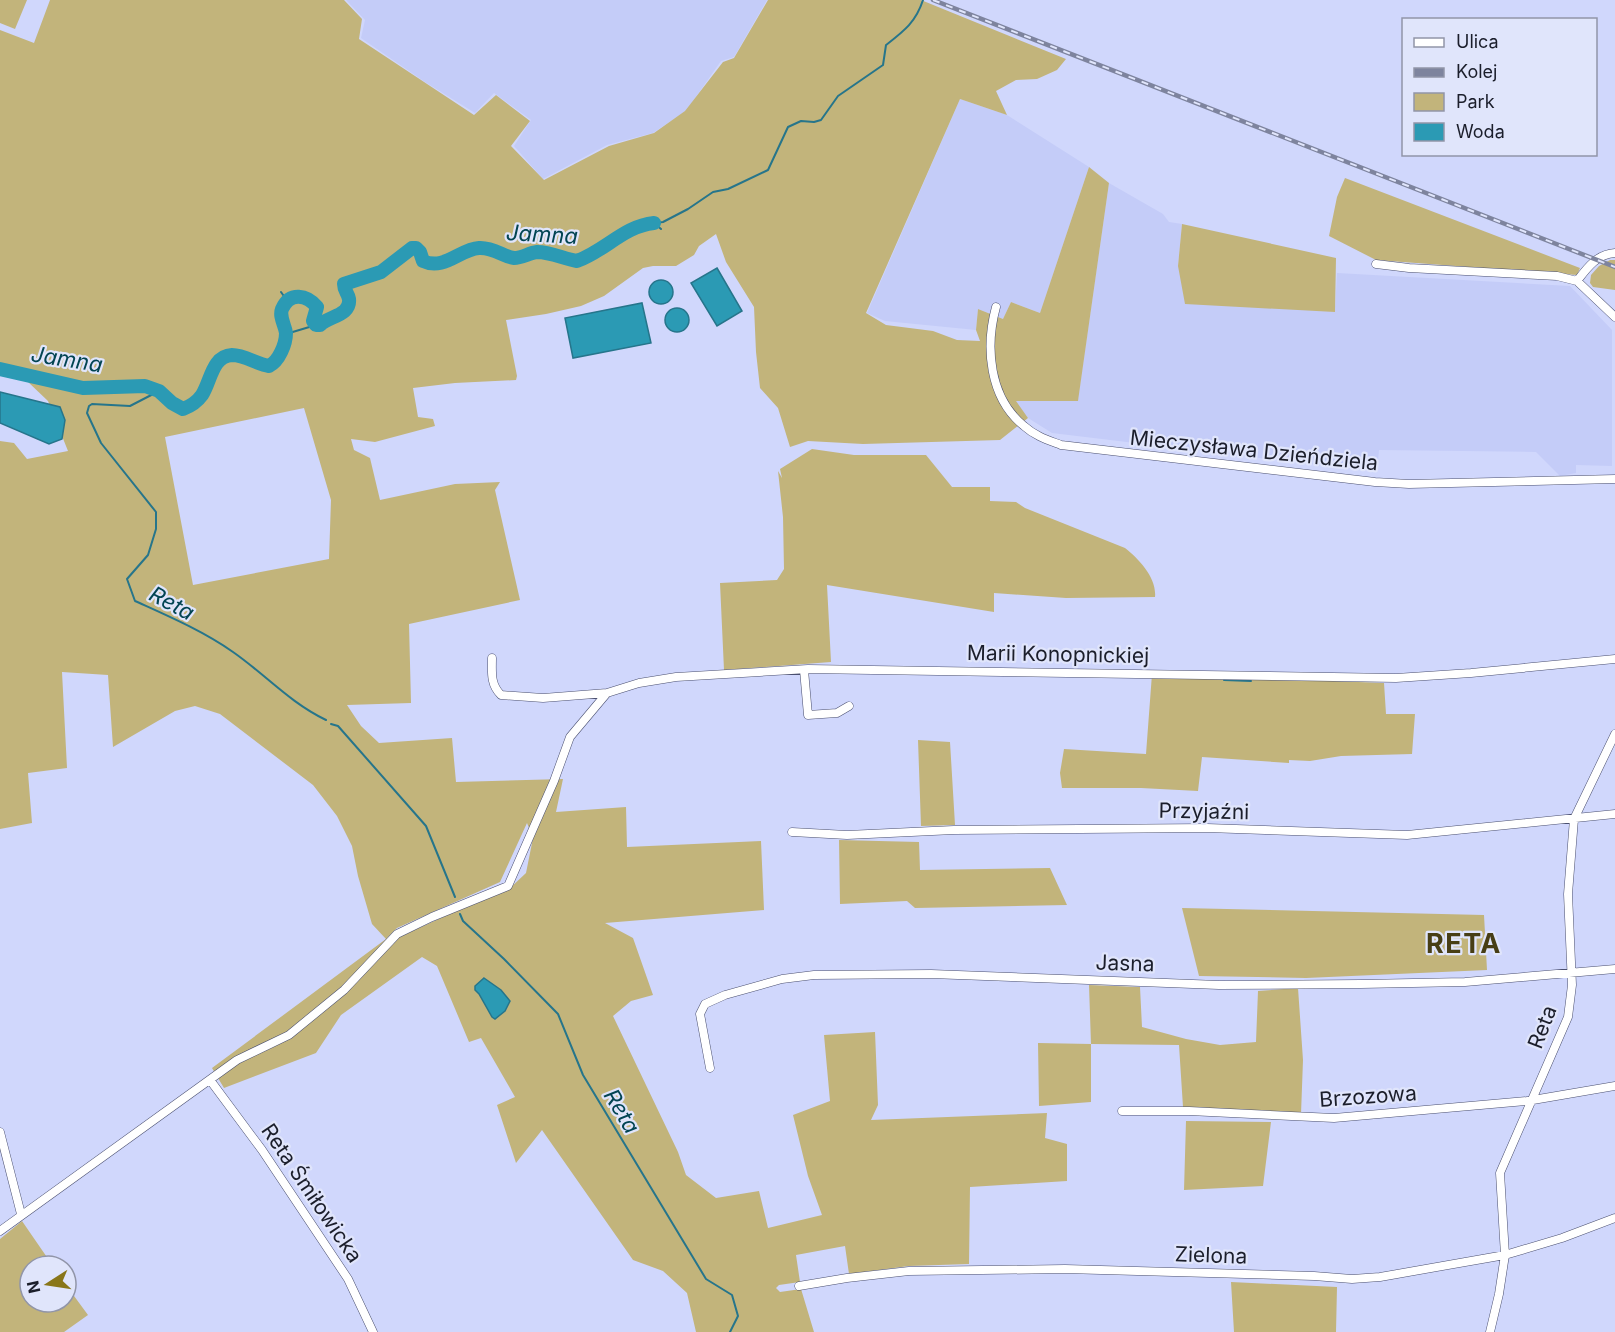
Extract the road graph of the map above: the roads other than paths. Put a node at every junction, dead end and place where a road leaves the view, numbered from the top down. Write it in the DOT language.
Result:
graph roads {
  1 [pos="1615,253"];
  2 [pos="1376,264"];
  3 [pos="1577,281"];
  4 [pos="996,307"];
  5 [pos="1615,317"];
  6 [pos="1615,479"];
  7 [pos="492,658"];
  8 [pos="1615,659"];
  9 [pos="804,670"];
  10 [pos="607,693"];
  11 [pos="849,706"];
  12 [pos="1615,734"];
  13 [pos="1615,814"];
  14 [pos="1574,819"];
  15 [pos="792,832"];
  16 [pos="1615,969"];
  17 [pos="1571,974"];
  18 [pos="710,1068"];
  19 [pos="210,1080"];
  20 [pos="1615,1086"];
  21 [pos="1531,1101"];
  22 [pos="1122,1111"];
  23 [pos="0,1132"];
  24 [pos="21,1214"];
  25 [pos="1615,1218"];
  26 [pos="0,1231"];
  27 [pos="1505,1255"];
  28 [pos="799,1286"];
  29 [pos="373,1332"];
  30 [pos="1490,1332"];
  1 -- 3 [label="street"];
  2 -- 3 [label="street"];
  3 -- 5 [label="street"];
  4 -- 6 [label="street, Mieczysława Dzieńdziela"];
  7 -- 10 [label="street, Marii Konopnickiej"];
  8 -- 9 [label="street, Marii Konopnickiej"];
  9 -- 10 [label="street, Marii Konopnickiej"];
  9 -- 11 [label="street"];
  10 -- 19 [label="street"];
  12 -- 14 [label="street, Reta"];
  13 -- 14 [label="street, Przyjaźni"];
  14 -- 15 [label="street, Przyjaźni"];
  14 -- 17 [label="street, Reta"];
  16 -- 17 [label="street, Jasna"];
  17 -- 18 [label="street, Jasna"];
  17 -- 21 [label="street, Reta"];
  19 -- 24 [label="street"];
  19 -- 29 [label="street, Reta Śmiłowicka"];
  20 -- 21 [label="street, Brzozowa"];
  21 -- 22 [label="street, Brzozowa"];
  21 -- 27 [label="street, Reta"];
  23 -- 24 [label="street"];
  24 -- 26 [label="street"];
  25 -- 27 [label="street, Zielona"];
  27 -- 28 [label="street, Zielona"];
  27 -- 30 [label="street, Reta"];
}
